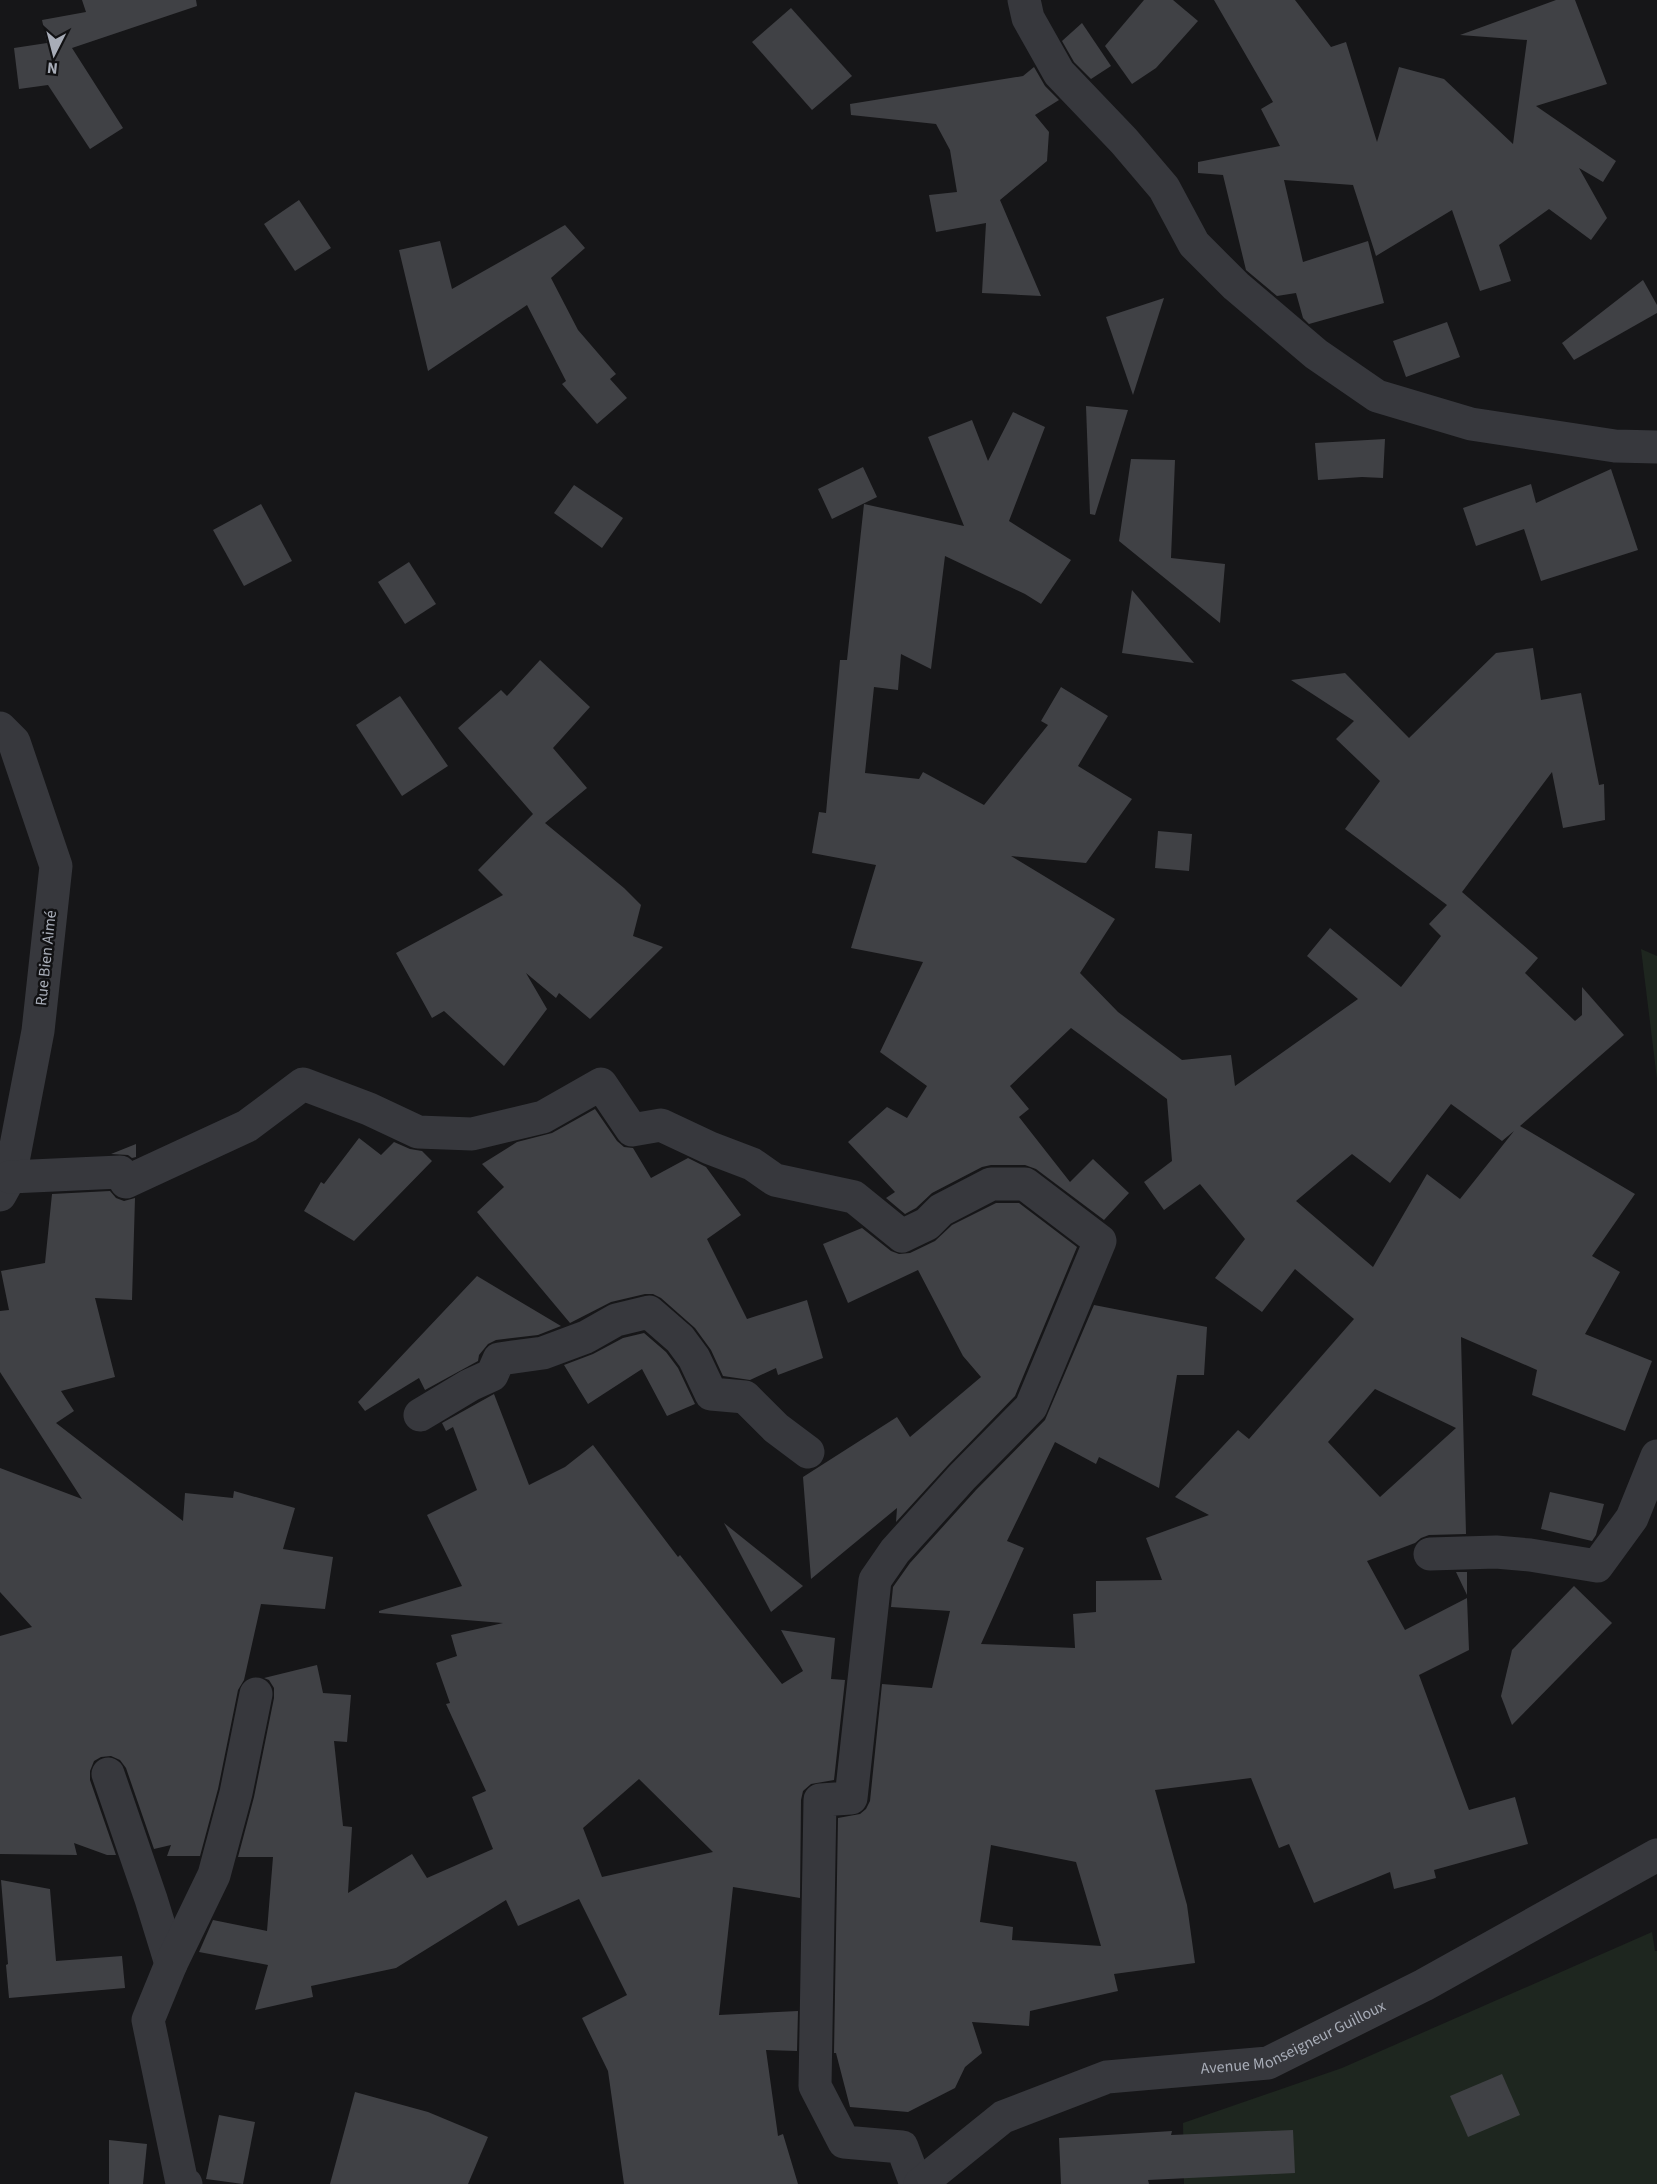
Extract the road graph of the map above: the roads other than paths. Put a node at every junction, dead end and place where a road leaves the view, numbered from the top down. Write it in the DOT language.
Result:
graph roads {
  1 [pos="1024,0"];
  2 [pos="1657,447"];
  3 [pos="0,728"];
  4 [pos="5,1186"];
  5 [pos="420,1415"];
  6 [pos="808,1452"];
  7 [pos="1657,1456"];
  8 [pos="1430,1554"];
  9 [pos="256,1694"];
  10 [pos="108,1773"];
  11 [pos="1657,1855"];
  12 [pos="171,1965"];
  13 [pos="183,2184"];
  14 [pos="918,2184"];
  1 -- 2 [label="street"];
  3 -- 4 [label="street, Rue Bien Aimé"];
  4 -- 14 [label="street"];
  5 -- 6 [label="street"];
  7 -- 8 [label="street"];
  9 -- 12 [label="street"];
  10 -- 12 [label="street"];
  11 -- 14 [label="street, Avenue Monseigneur Guilloux"];
  12 -- 13 [label="street"];
}
